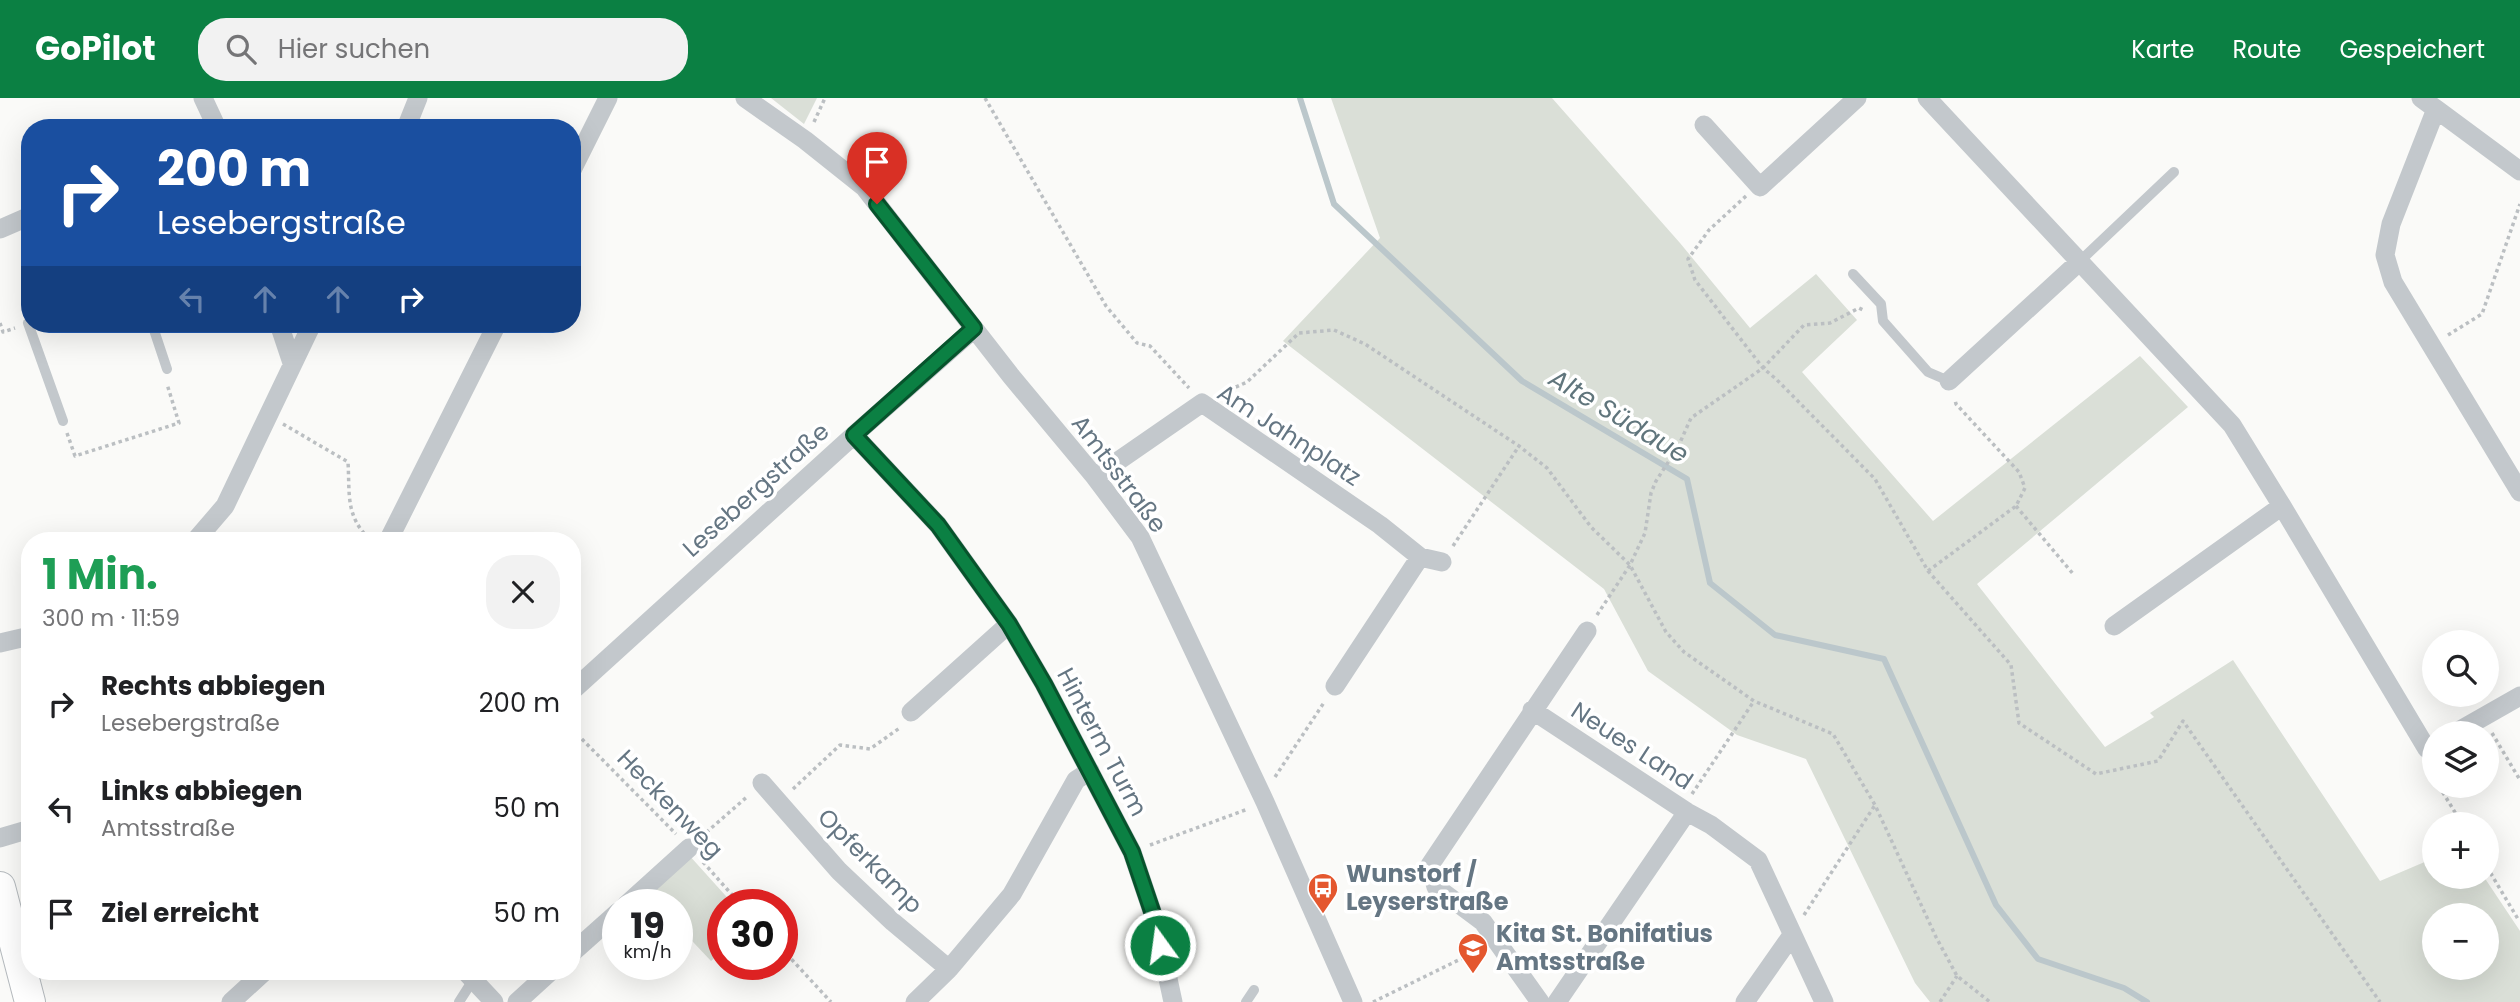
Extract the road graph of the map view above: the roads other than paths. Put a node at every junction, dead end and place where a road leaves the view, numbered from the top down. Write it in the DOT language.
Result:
graph roads {
  1 [pos="203,98"];
  2 [pos="418,98"];
  3 [pos="608,98"];
  4 [pos="745,98"];
  5 [pos="1857,98"];
  6 [pos="1927,98"];
  7 [pos="2428,104"];
  8 [pos="213,119"];
  9 [pos="410,119"];
  10 [pos="1704,125"];
  11 [pos="581,152"];
  12 [pos="2520,171"];
  13 [pos="2174,172"];
  14 [pos="21,220"];
  15 [pos="0,229"];
  16 [pos="2079,262"];
  17 [pos="1853,274"];
  18 [pos="974,328"];
  19 [pos="32,333"];
  20 [pos="155,333"];
  21 [pos="282,333"];
  22 [pos="307,333"];
  23 [pos="492,333"];
  24 [pos="292,363"];
  25 [pos="167,369"];
  26 [pos="1949,381"];
  27 [pos="63,421"];
  28 [pos="854,435"];
  29 [pos="1095,477"];
  30 [pos="2520,492"];
  31 [pos="2282,506"];
  32 [pos="203,532"];
  33 [pos="393,532"];
  34 [pos="1420,557"];
  35 [pos="1442,562"];
  36 [pos="1009,624"];
  37 [pos="2114,626"];
  38 [pos="1587,631"];
  39 [pos="21,638"];
  40 [pos="0,643"];
  41 [pos="581,683"];
  42 [pos="1335,686"];
  43 [pos="2520,696"];
  44 [pos="1532,710"];
  45 [pos="911,712"];
  46 [pos="2476,721"];
  47 [pos="2422,732"];
  48 [pos="1090,771"];
  49 [pos="762,783"];
  50 [pos="1687,812"];
  51 [pos="21,832"];
  52 [pos="0,838"];
  53 [pos="690,848"];
  54 [pos="0,887"];
  55 [pos="644,889"];
  56 [pos="602,926"];
  57 [pos="1792,935"];
  58 [pos="581,945"];
  59 [pos="21,968"];
  60 [pos="949,969"];
  61 [pos="24,980"];
  62 [pos="255,980"];
  63 [pos="467,980"];
  64 [pos="473,980"];
  65 [pos="541,980"];
  66 [pos="1254,990"];
  67 [pos="30,1002"];
  68 [pos="231,1002"];
  69 [pos="459,1002"];
  70 [pos="494,1002"];
  71 [pos="517,1002"];
  72 [pos="915,1002"];
  73 [pos="1173,1002"];
  74 [pos="1247,1002"];
  75 [pos="1353,1002"];
  76 [pos="1539,1002"];
  77 [pos="1557,1002"];
  78 [pos="1745,1002"];
  79 [pos="1824,1002"];
  1 -- 8 [label="street"];
  2 -- 9 [label="street"];
  3 -- 11 [label="street"];
  4 -- 18 [label="street, Amtsstraße"];
  5 -- 10 [label="street"];
  6 -- 16 [label="street"];
  7 -- 12 [label="street"];
  7 -- 30 [label="street"];
  13 -- 16 [label="lane"];
  14 -- 15 [label="street"];
  16 -- 26 [label="street"];
  16 -- 31 [label="street"];
  17 -- 26 [label="lane"];
  18 -- 28 [label="street, Lesebergstraße"];
  18 -- 29 [label="street, Amtsstraße"];
  19 -- 27 [label="lane"];
  20 -- 25 [label="lane"];
  21 -- 24 [label="street"];
  22 -- 24 [label="street"];
  23 -- 33 [label="street"];
  24 -- 32 [label="street"];
  28 -- 36 [label="street, Hinterm Turm"];
  28 -- 41 [label="street, Lesebergstraße"];
  29 -- 34 [label="street, Am Jahnplatz"];
  29 -- 75 [label="street, Amtsstraße"];
  31 -- 37 [label="street"];
  31 -- 47 [label="street"];
  34 -- 35 [label="street, Am Jahnplatz"];
  34 -- 42 [label="street"];
  36 -- 45 [label="street"];
  36 -- 48 [label="street, Hinterm Turm"];
  38 -- 44 [label="street, Neues Land"];
  39 -- 40 [label="street"];
  43 -- 46 [label="street"];
  44 -- 50 [label="street, Neues Land"];
  44 -- 76 [label="street, Neues Land"];
  48 -- 60 [label="street"];
  48 -- 73 [label="street, Hinterm Turm"];
  49 -- 60 [label="street, Opferkamp"];
  50 -- 57 [label="street"];
  50 -- 77 [label="street, Neues Land"];
  51 -- 52 [label="street"];
  53 -- 55 [label="street"];
  54 -- 59 [label="main road"];
  56 -- 58 [label="street"];
  57 -- 78 [label="street"];
  57 -- 79 [label="street"];
  60 -- 72 [label="street"];
  61 -- 67 [label="main road"];
  62 -- 68 [label="street"];
  63 -- 69 [label="lane"];
  64 -- 70 [label="street"];
  65 -- 71 [label="street"];
  66 -- 74 [label="lane"];
}
